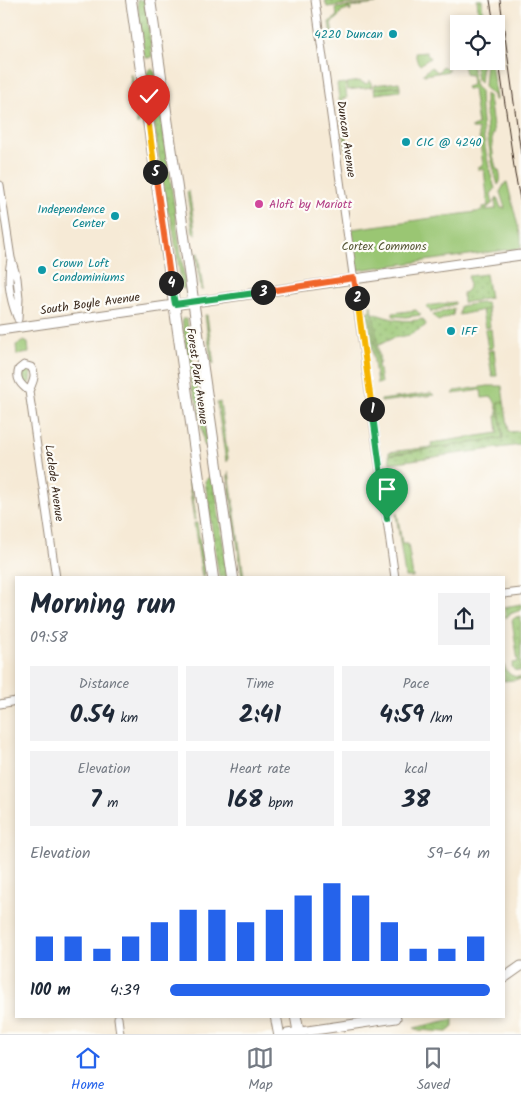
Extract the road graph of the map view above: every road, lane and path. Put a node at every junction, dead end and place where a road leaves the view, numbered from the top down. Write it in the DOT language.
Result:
graph roads {
  1 [pos="131,0"];
  2 [pos="150,0"];
  3 [pos="315,0"];
  4 [pos="0,185"];
  5 [pos="521,255"];
  6 [pos="354,278"];
  7 [pos="194,301"];
  8 [pos="175,304"];
  9 [pos="19,323"];
  10 [pos="0,330"];
  11 [pos="29,391"];
  12 [pos="56,576"];
  13 [pos="214,576"];
  14 [pos="233,576"];
  15 [pos="395,576"];
  16 [pos="521,592"];
  17 [pos="505,594"];
  18 [pos="15,701"];
  19 [pos="0,704"];
  20 [pos="521,966"];
  21 [pos="505,977"];
  22 [pos="118,1018"];
  23 [pos="276,1018"];
  24 [pos="296,1018"];
  25 [pos="396,1018"];
  26 [pos="299,1033"];
  27 [pos="120,1034"];
  28 [pos="279,1034"];
  29 [pos="287,1034"];
  1 -- 8 [label="main road, Forest Park Avenue"];
  2 -- 7 [label="main road, Forest Park Avenue"];
  3 -- 6 [label="street, Duncan Avenue"];
  4 -- 9 [label="street"];
  5 -- 6 [label="street, South Boyle Avenue"];
  6 -- 7 [label="street, South Boyle Avenue"];
  6 -- 15 [label="street, Duncan Avenue"];
  7 -- 8 [label="street, South Boyle Avenue"];
  7 -- 14 [label="main road, Forest Park Avenue"];
  8 -- 9 [label="street, South Boyle Avenue"];
  8 -- 13 [label="main road, Forest Park Avenue"];
  9 -- 10 [label="street, South Boyle Avenue"];
  11 -- 12 [label="street, Laclede Avenue"];
  16 -- 17 [label="street"];
  18 -- 19 [label="street"];
  20 -- 21 [label="street"];
  22 -- 27 [label="street"];
  23 -- 28 [label="main road"];
  24 -- 26 [label="main road"];
  25 -- 26 [label="street"];
  26 -- 29 [label="street"];
}
